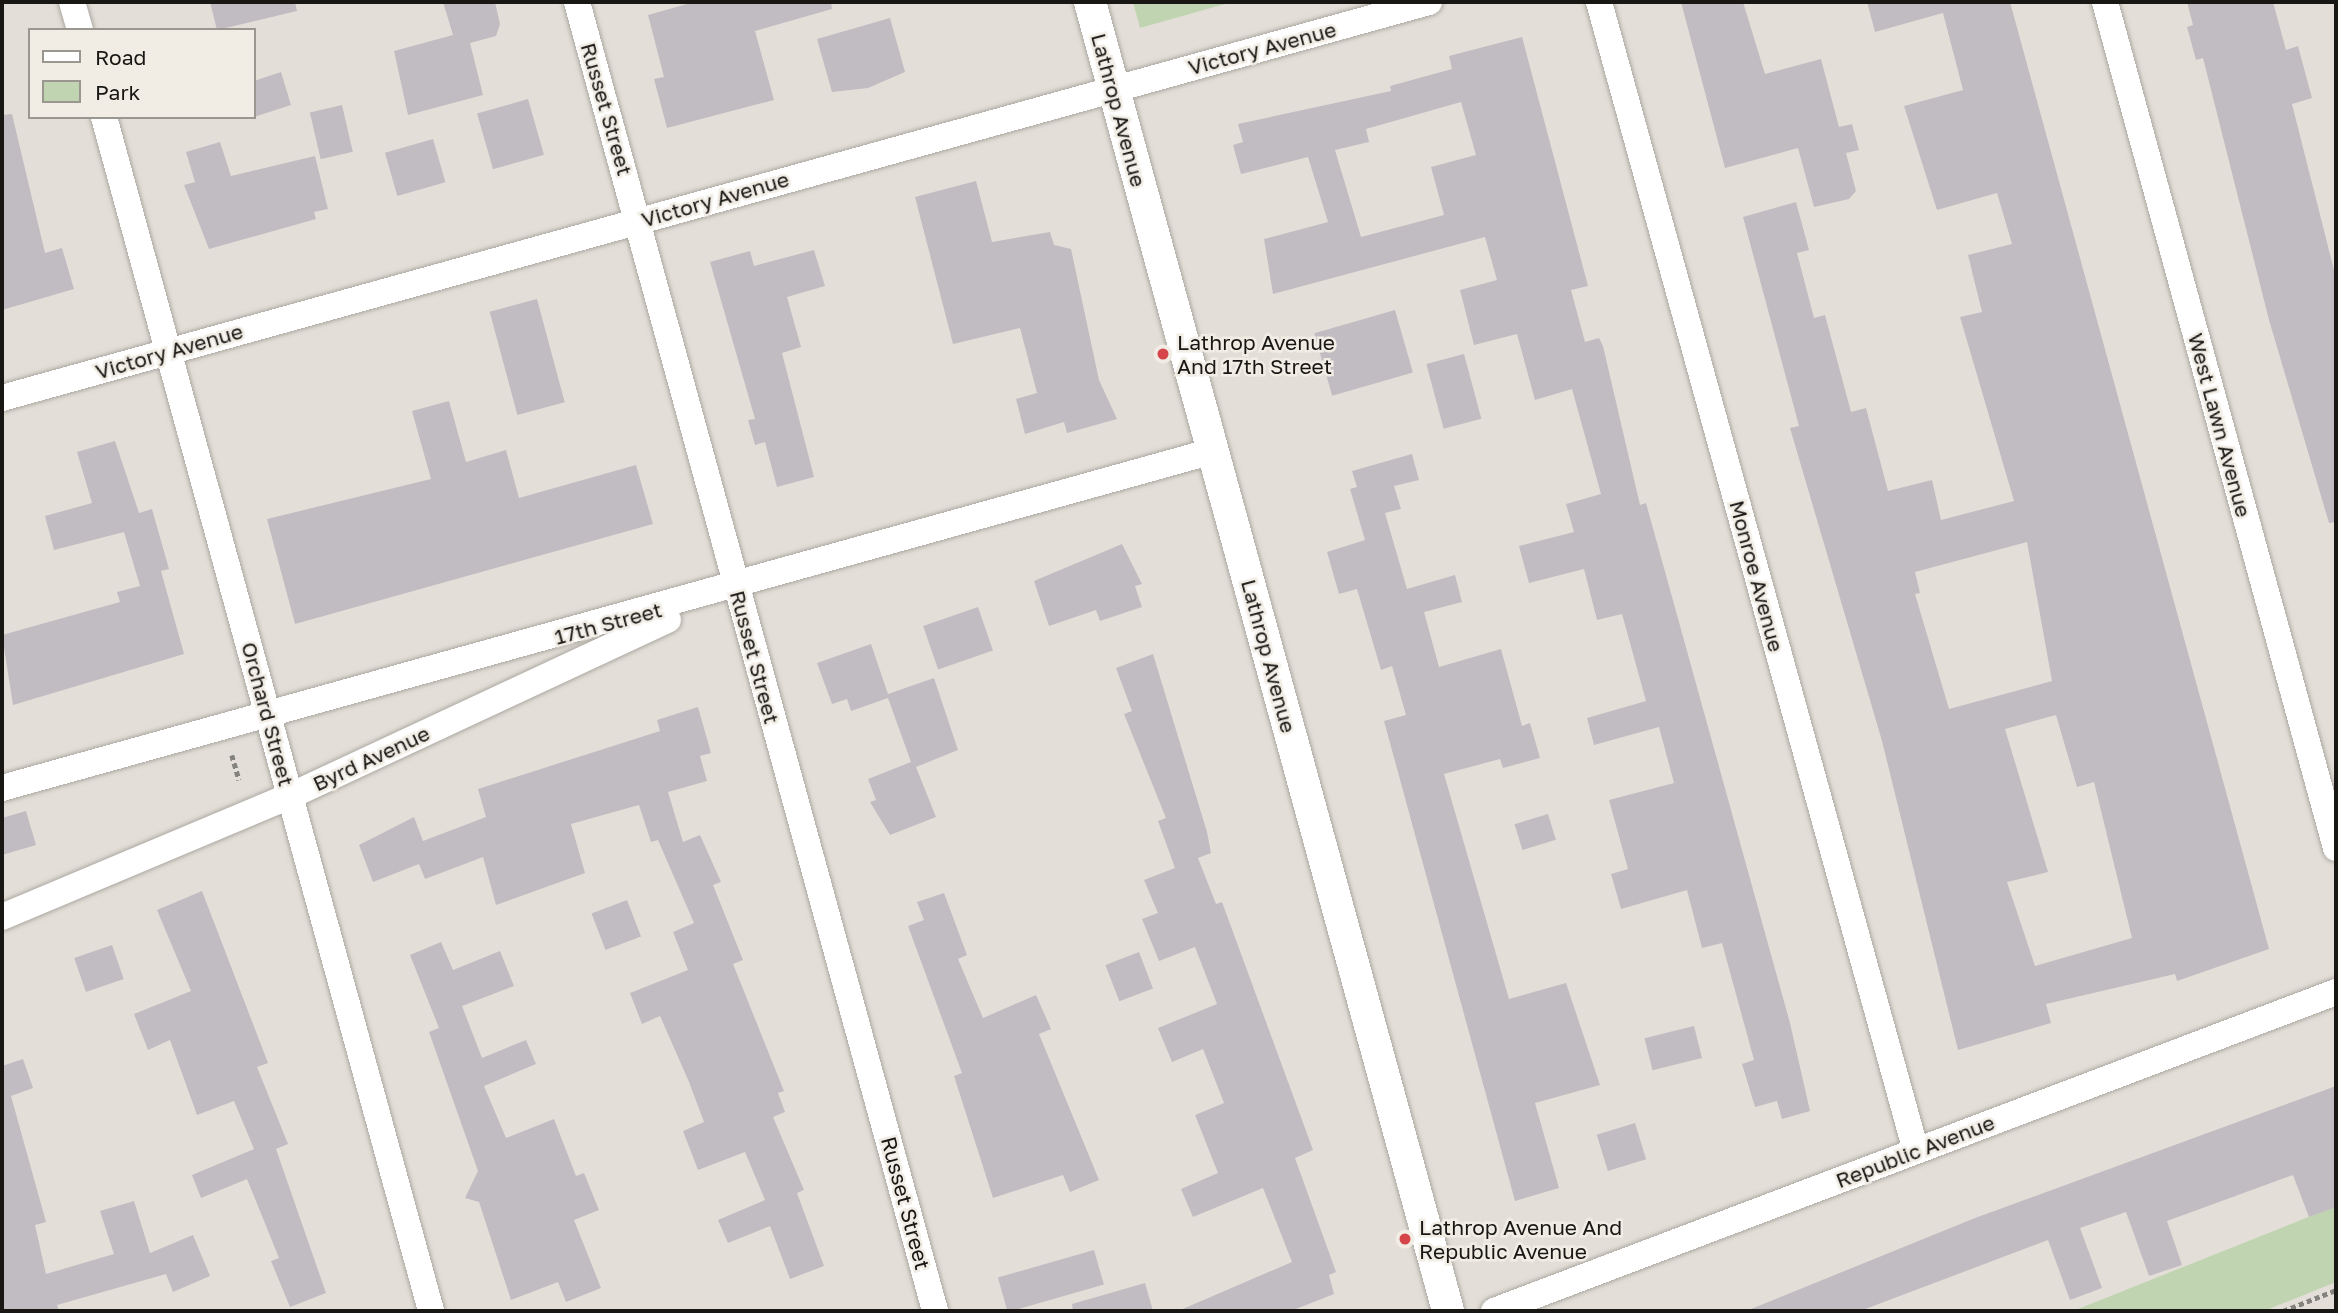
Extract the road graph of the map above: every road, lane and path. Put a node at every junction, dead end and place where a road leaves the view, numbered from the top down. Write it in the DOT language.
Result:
graph roads {
  1 [pos="72,2"];
  2 [pos="577,2"];
  3 [pos="1090,2"];
  4 [pos="1429,2"];
  5 [pos="1599,2"];
  6 [pos="2105,2"];
  7 [pos="79,28"];
  8 [pos="1114,88"];
  9 [pos="105,119"];
  10 [pos="638,221"];
  11 [pos="169,351"];
  12 [pos="2,398"];
  13 [pos="1213,451"];
  14 [pos="736,589"];
  15 [pos="268,715"];
  16 [pos="2,788"];
  17 [pos="290,796"];
  18 [pos="2336,848"];
  19 [pos="2,917"];
  20 [pos="2336,992"];
  21 [pos="1916,1151"];
  22 [pos="2336,1290"];
  23 [pos="431,1311"];
  24 [pos="935,1311"];
  25 [pos="1448,1311"];
  26 [pos="1494,1311"];
  27 [pos="2283,1311"];
  1 -- 7 [label="street"];
  2 -- 10 [label="street, Russet Street"];
  3 -- 8 [label="street, Lathrop Avenue"];
  4 -- 8 [label="street, Victory Avenue"];
  5 -- 21 [label="street, Monroe Avenue"];
  6 -- 18 [label="street, West Lawn Avenue"];
  8 -- 10 [label="street, Victory Avenue"];
  8 -- 13 [label="street, Lathrop Avenue"];
  9 -- 11 [label="street, Orchard Street"];
  10 -- 11 [label="street, Victory Avenue"];
  10 -- 14 [label="street, Russet Street"];
  11 -- 12 [label="street, Victory Avenue"];
  11 -- 15 [label="street, Orchard Street"];
  13 -- 14 [label="street, 17th Street"];
  13 -- 25 [label="street, Lathrop Avenue"];
  14 -- 15 [label="street, 17th Street"];
  14 -- 17 [label="street, Byrd Avenue"];
  14 -- 24 [label="street, Russet Street"];
  15 -- 16 [label="street, 17th Street"];
  15 -- 17 [label="street, Orchard Street"];
  17 -- 19 [label="street, Byrd Avenue"];
  17 -- 23 [label="street, Orchard Street"];
  20 -- 21 [label="street, Republic Avenue"];
  21 -- 26 [label="street, Republic Avenue"];
  22 -- 27 [label="path"];
}
